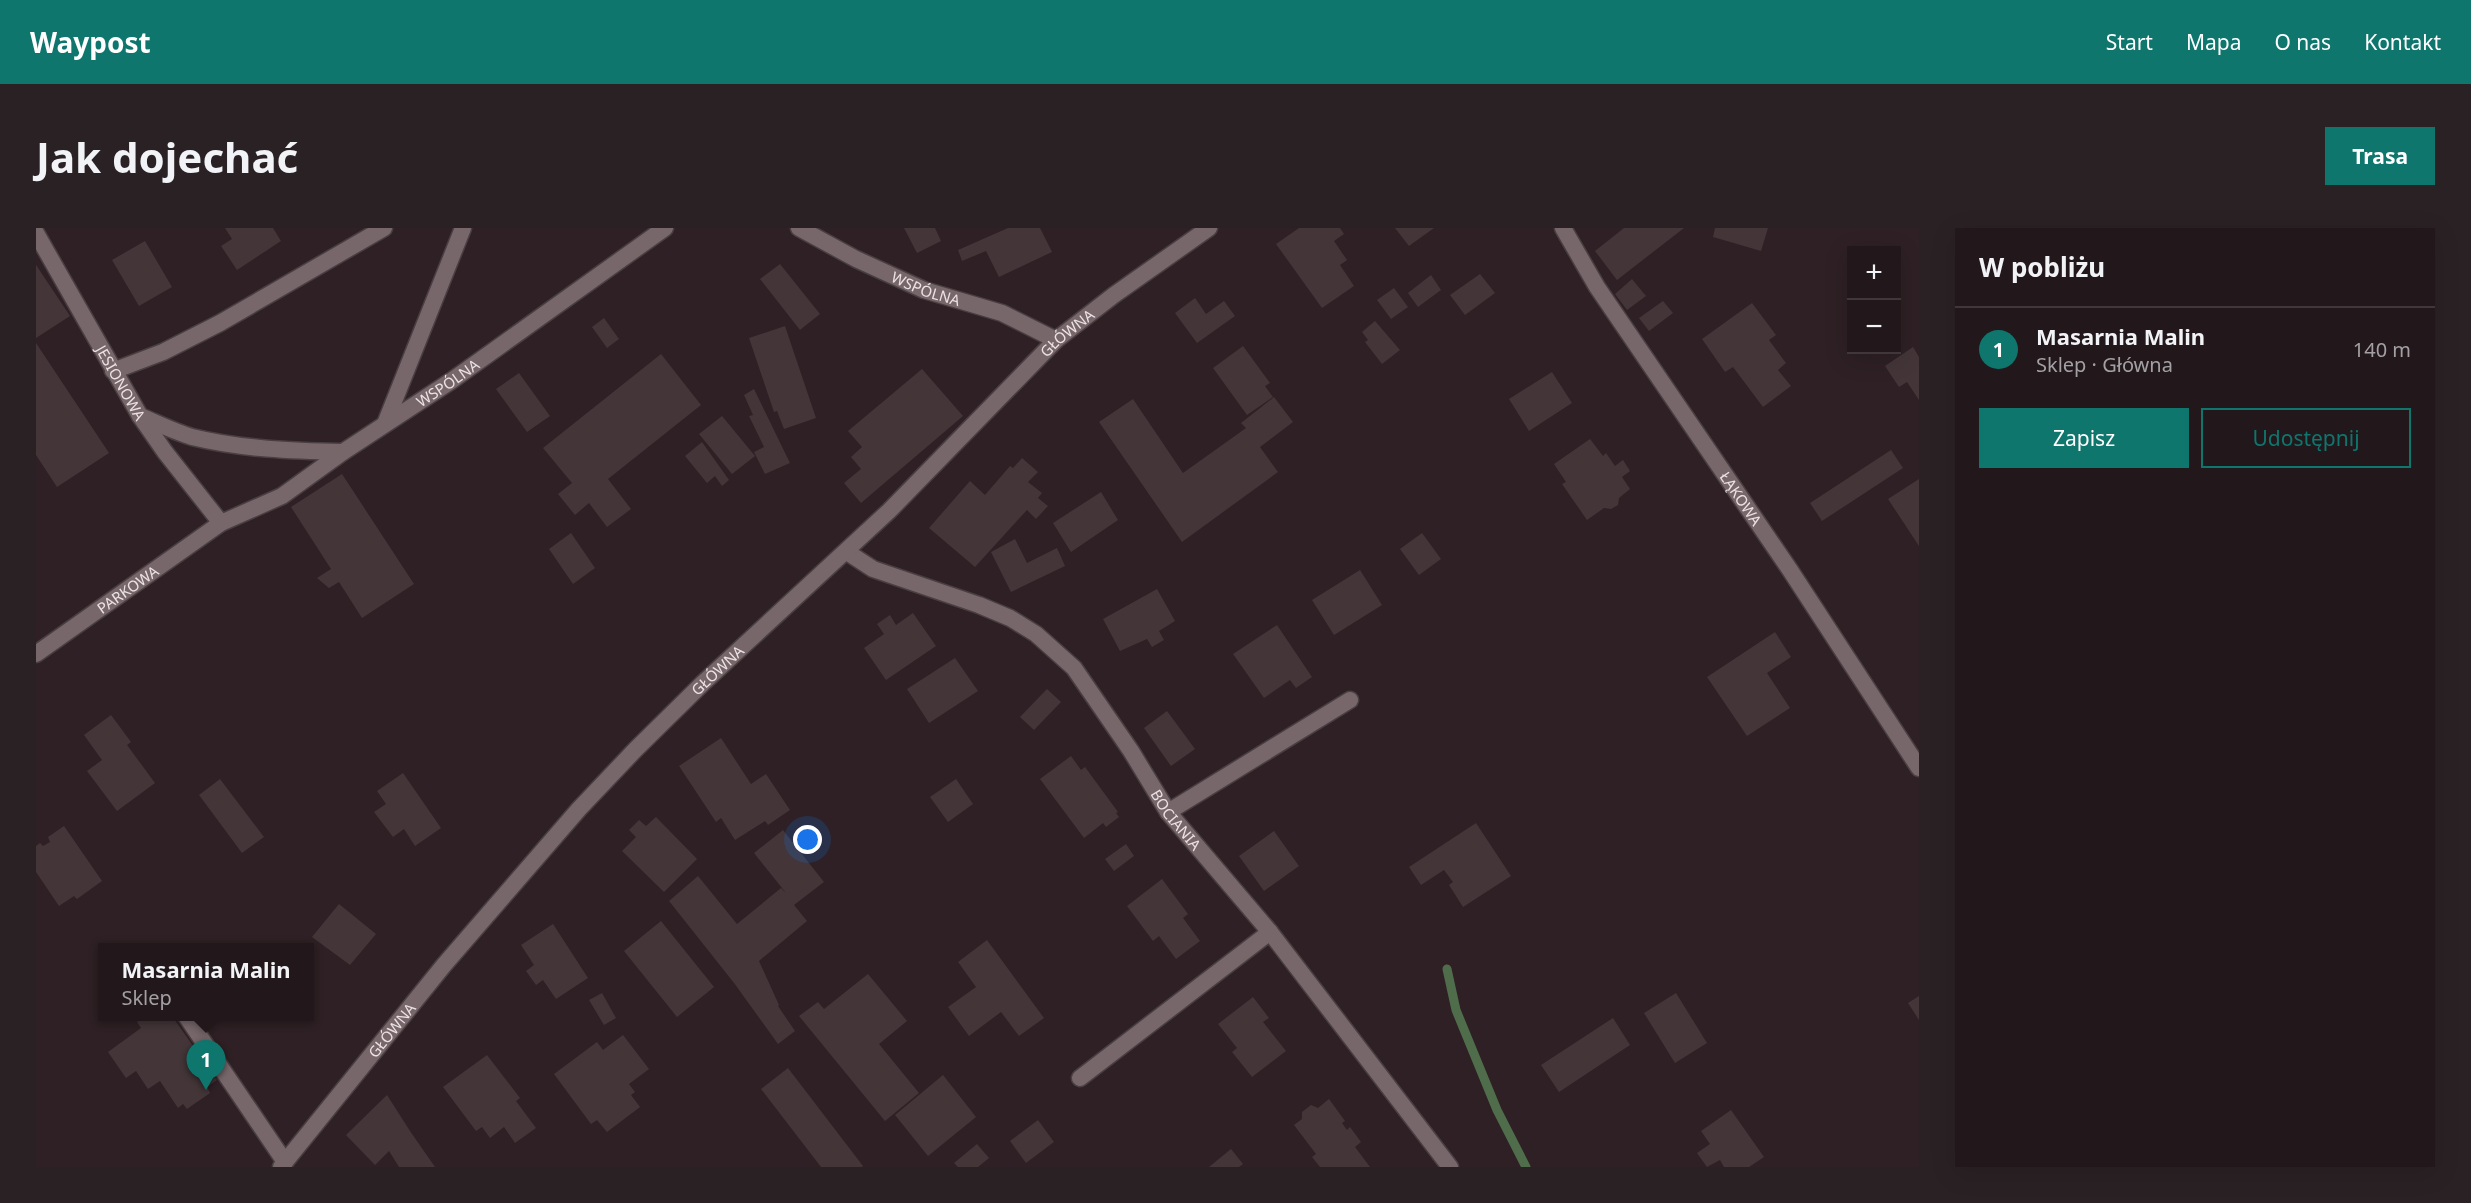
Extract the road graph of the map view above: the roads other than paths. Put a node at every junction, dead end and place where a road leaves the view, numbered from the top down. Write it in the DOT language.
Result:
graph roads {
  1 [pos="384,228"];
  2 [pos="463,228"];
  3 [pos="665,228"];
  4 [pos="799,228"];
  5 [pos="1209,228"];
  6 [pos="1563,228"];
  7 [pos="36,233"];
  8 [pos="1056,340"];
  9 [pos="113,371"];
  10 [pos="141,416"];
  11 [pos="385,424"];
  12 [pos="343,452"];
  13 [pos="220,523"];
  14 [pos="847,552"];
  15 [pos="36,654"];
  16 [pos="1350,700"];
  17 [pos="1919,768"];
  18 [pos="1168,812"];
  19 [pos="1270,932"];
  20 [pos="189,1021"];
  21 [pos="1080,1078"];
  22 [pos="283,1164"];
  23 [pos="1450,1167"];
  1 -- 9 [label="street"];
  2 -- 11 [label="street"];
  3 -- 11 [label="street, WSPÓLNA"];
  4 -- 8 [label="street, WSPÓLNA"];
  5 -- 8 [label="street, GŁÓWNA"];
  6 -- 17 [label="street, ŁĄKOWA"];
  7 -- 9 [label="street, JESIONOWA"];
  8 -- 14 [label="street, GŁÓWNA"];
  9 -- 10 [label="street, JESIONOWA"];
  10 -- 12 [label="street"];
  10 -- 13 [label="street, JESIONOWA"];
  11 -- 12 [label="street, WSPÓLNA"];
  12 -- 13 [label="street, WSPÓLNA"];
  13 -- 15 [label="street, PARKOWA"];
  14 -- 18 [label="street, BOCIANIA"];
  14 -- 22 [label="street, GŁÓWNA"];
  16 -- 18 [label="street"];
  18 -- 19 [label="street, BOCIANIA"];
  19 -- 21 [label="street"];
  19 -- 23 [label="street, BOCIANIA"];
  20 -- 22 [label="street"];
}
